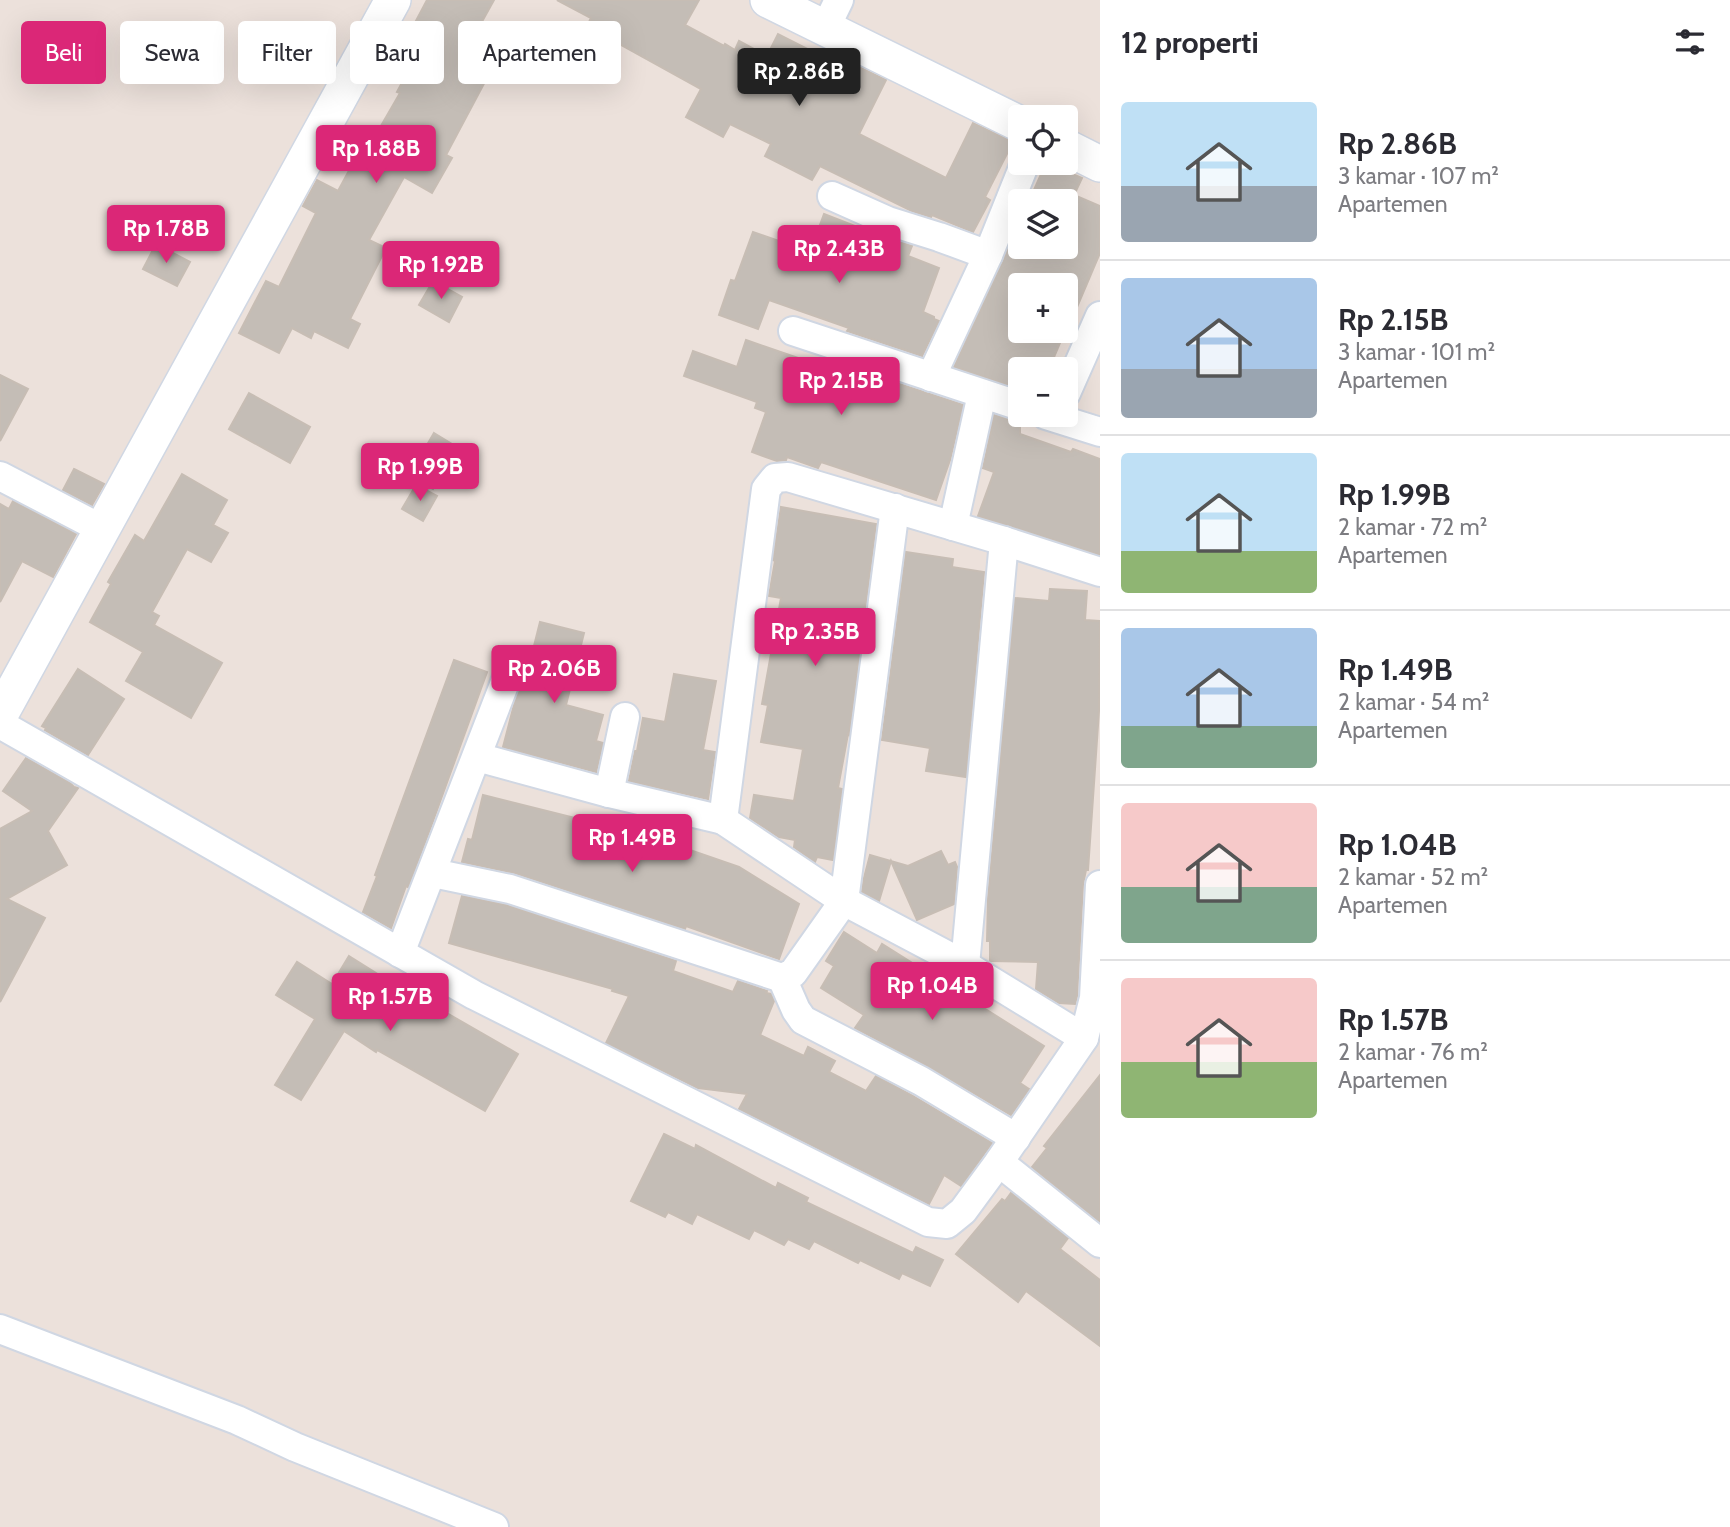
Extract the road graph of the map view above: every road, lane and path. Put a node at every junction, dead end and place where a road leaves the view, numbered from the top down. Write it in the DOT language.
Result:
graph roads {
  1 [pos="393,0"];
  2 [pos="768,0"];
  3 [pos="832,14"];
  4 [pos="1008,117"];
  5 [pos="1078,153"];
  6 [pos="1100,163"];
  7 [pos="1020,175"];
  8 [pos="832,196"];
  9 [pos="988,255"];
  10 [pos="1100,316"];
  11 [pos="793,331"];
  12 [pos="1078,363"];
  13 [pos="931,377"];
  14 [pos="982,394"];
  15 [pos="1008,402"];
  16 [pos="1078,421"];
  17 [pos="1100,432"];
  18 [pos="0,476"];
  19 [pos="895,508"];
  20 [pos="953,526"];
  21 [pos="102,529"];
  22 [pos="1004,541"];
  23 [pos="1100,572"];
  24 [pos="509,672"];
  25 [pos="0,715"];
  26 [pos="625,717"];
  27 [pos="0,724"];
  28 [pos="477,757"];
  29 [pos="609,793"];
  30 [pos="723,820"];
  31 [pos="433,873"];
  32 [pos="1100,886"];
  33 [pos="844,901"];
  34 [pos="400,953"];
  35 [pos="965,965"];
  36 [pos="782,978"];
  37 [pos="1097,996"];
  38 [pos="1084,1038"];
  39 [pos="1016,1138"];
  40 [pos="999,1162"];
  41 [pos="1100,1243"];
  42 [pos="0,1329"];
  43 [pos="494,1527"];
  1 -- 21 [label="street"];
  2 -- 3 [label="street"];
  3 -- 4 [label="street"];
  5 -- 6 [label="street"];
  7 -- 9 [label="street"];
  8 -- 9 [label="street"];
  9 -- 13 [label="street"];
  10 -- 12 [label="street"];
  11 -- 13 [label="street"];
  13 -- 14 [label="street"];
  14 -- 15 [label="street"];
  14 -- 20 [label="street"];
  16 -- 17 [label="street"];
  18 -- 21 [label="street"];
  19 -- 20 [label="street"];
  19 -- 30 [label="street"];
  19 -- 33 [label="street"];
  20 -- 22 [label="street"];
  21 -- 25 [label="street"];
  22 -- 23 [label="street"];
  22 -- 35 [label="street"];
  24 -- 28 [label="street"];
  26 -- 29 [label="street"];
  27 -- 34 [label="street"];
  28 -- 29 [label="street"];
  28 -- 31 [label="street"];
  29 -- 30 [label="street"];
  30 -- 33 [label="street"];
  31 -- 34 [label="street"];
  31 -- 36 [label="street"];
  32 -- 37 [label="street"];
  33 -- 35 [label="street"];
  33 -- 36 [label="street"];
  34 -- 40 [label="street"];
  35 -- 38 [label="street"];
  36 -- 39 [label="street"];
  37 -- 38 [label="street"];
  38 -- 39 [label="street"];
  39 -- 40 [label="street"];
  40 -- 41 [label="street"];
  42 -- 43 [label="street"];
}
